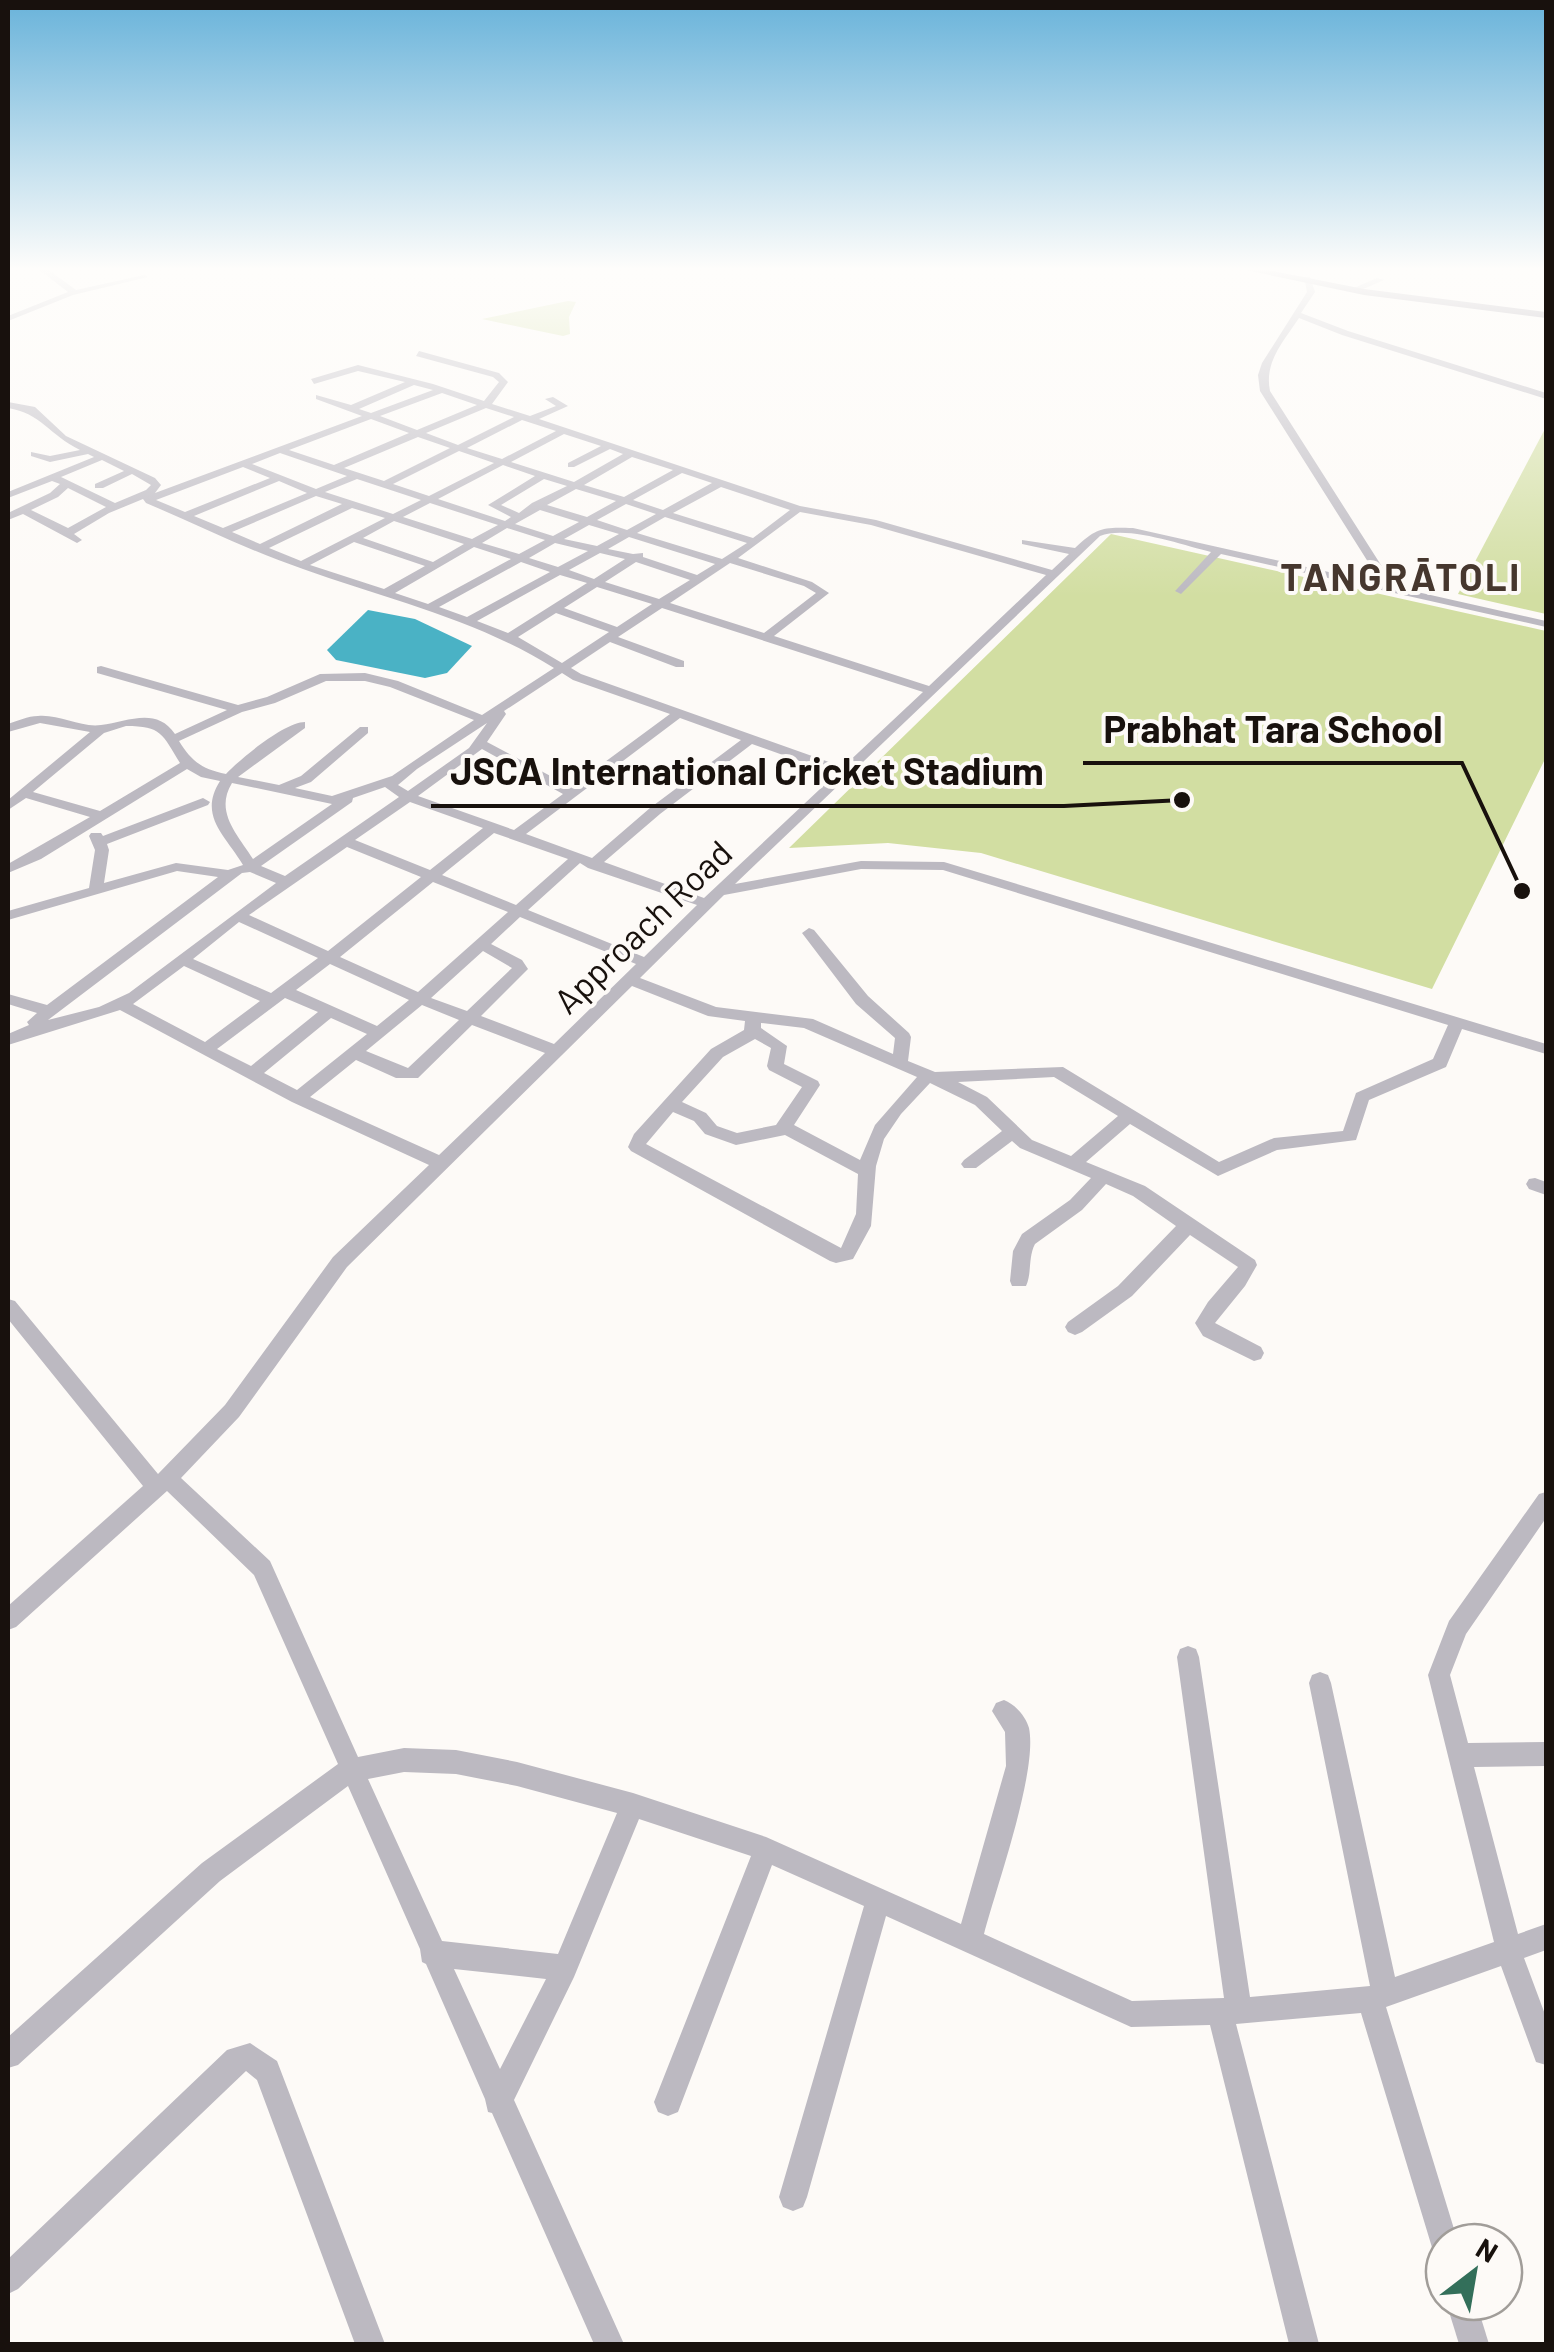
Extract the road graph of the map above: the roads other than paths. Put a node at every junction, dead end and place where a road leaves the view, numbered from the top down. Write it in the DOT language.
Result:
graph roads {
  1 [pos="325,378"];
  2 [pos="393,378"];
  3 [pos="498,378"];
  4 [pos="1263,378"];
  5 [pos="1488,378"];
  6 [pos="314,381"];
  7 [pos="412,383"];
  8 [pos="442,390"];
  9 [pos="1546,396"];
  10 [pos="319,397"];
  11 [pos="550,399"];
  12 [pos="487,404"];
  13 [pos="8,405"];
  14 [pos="350,409"];
  15 [pos="371,417"];
  16 [pos="527,417"];
  17 [pos="565,430"];
  18 [pos="416,434"];
  19 [pos="610,446"];
  20 [pos="458,448"];
  21 [pos="88,450"];
  22 [pos="282,451"];
  23 [pos="34,454"];
  24 [pos="630,454"];
  25 [pos="102,457"];
  26 [pos="504,462"];
  27 [pos="242,463"];
  28 [pos="571,465"];
  29 [pos="335,468"];
  30 [pos="131,471"];
  31 [pos="678,471"];
  32 [pos="356,474"];
  33 [pos="545,474"];
  34 [pos="51,476"];
  35 [pos="278,478"];
  36 [pos="574,483"];
  37 [pos="67,484"];
  38 [pos="386,484"];
  39 [pos="718,484"];
  40 [pos="99,486"];
  41 [pos="317,493"];
  42 [pos="8,495"];
  43 [pos="148,496"];
  44 [pos="430,498"];
  45 [pos="620,500"];
  46 [pos="351,504"];
  47 [pos="536,505"];
  48 [pos="114,507"];
  49 [pos="798,509"];
  50 [pos="23,510"];
  51 [pos="663,513"];
  52 [pos="186,516"];
  53 [pos="517,516"];
  54 [pos="393,518"];
  55 [pos="584,520"];
  56 [pos="8,521"];
  57 [pos="504,523"];
  58 [pos="222,532"];
  59 [pos="624,533"];
  60 [pos="353,538"];
  61 [pos="551,539"];
  62 [pos="755,542"];
  63 [pos="1026,542"];
  64 [pos="470,543"];
  65 [pos="658,543"];
  66 [pos="260,548"];
  67 [pos="596,548"];
  68 [pos="1219,550"];
  69 [pos="1077,552"];
  70 [pos="518,558"];
  71 [pos="636,558"];
  72 [pos="726,561"];
  73 [pos="302,565"];
  74 [pos="433,565"];
  75 [pos="1364,567"];
  76 [pos="556,570"];
  77 [pos="1055,574"];
  78 [pos="698,579"];
  79 [pos="598,584"];
  80 [pos="1181,591"];
  81 [pos="386,593"];
  82 [pos="661,604"];
  83 [pos="431,607"];
  84 [pos="558,609"];
  85 [pos="468,621"];
  86 [pos="1546,624"];
  87 [pos="615,635"];
  88 [pos="509,638"];
  89 [pos="764,638"];
  90 [pos="680,664"];
  91 [pos="102,670"];
  92 [pos="564,670"];
  93 [pos="932,691"];
  94 [pos="504,708"];
  95 [pos="238,709"];
  96 [pos="679,714"];
  97 [pos="484,720"];
  98 [pos="301,724"];
  99 [pos="8,728"];
  100 [pos="100,730"];
  101 [pos="364,730"];
  102 [pos="174,739"];
  103 [pos="750,739"];
  104 [pos="481,744"];
  105 [pos="186,764"];
  106 [pos="847,774"];
  107 [pos="226,780"];
  108 [pos="392,780"];
  109 [pos="280,789"];
  110 [pos="26,794"];
  111 [pos="574,794"];
  112 [pos="350,798"];
  113 [pos="408,798"];
  114 [pos="203,802"];
  115 [pos="8,806"];
  116 [pos="101,816"];
  117 [pos="84,826"];
  118 [pos="493,828"];
  119 [pos="514,836"];
  120 [pos="345,841"];
  121 [pos="100,842"];
  122 [pos="585,862"];
  123 [pos="251,867"];
  124 [pos="8,869"];
  125 [pos="231,875"];
  126 [pos="431,875"];
  127 [pos="735,877"];
  128 [pos="287,882"];
  129 [pos="96,888"];
  130 [pos="720,891"];
  131 [pos="707,904"];
  132 [pos="518,911"];
  133 [pos="8,916"];
  134 [pos="238,916"];
  135 [pos="809,932"];
  136 [pos="482,946"];
  137 [pos="330,957"];
  138 [pos="183,960"];
  139 [pos="646,964"];
  140 [pos="629,980"];
  141 [pos="278,996"];
  142 [pos="8,999"];
  143 [pos="420,999"];
  144 [pos="122,1005"];
  145 [pos="50,1010"];
  146 [pos="329,1011"];
  147 [pos="466,1017"];
  148 [pos="1458,1022"];
  149 [pos="754,1023"];
  150 [pos="376,1032"];
  151 [pos="13,1037"];
  152 [pos="1546,1040"];
  153 [pos="1546,1048"];
  154 [pos="206,1049"];
  155 [pos="556,1051"];
  156 [pos="353,1052"];
  157 [pos="900,1063"];
  158 [pos="252,1074"];
  159 [pos="931,1076"];
  160 [pos="298,1098"];
  161 [pos="671,1104"];
  162 [pos="1130,1114"];
  163 [pos="783,1128"];
  164 [pos="1012,1132"];
  165 [pos="440,1163"];
  166 [pos="970,1164"];
  167 [pos="1072,1164"];
  168 [pos="866,1171"];
  169 [pos="1103,1176"];
  170 [pos="1188,1225"];
  171 [pos="1019,1281"];
  172 [pos="8,1306"];
  173 [pos="1075,1327"];
  174 [pos="1254,1353"];
  175 [pos="162,1482"];
  176 [pos="1546,1501"];
  177 [pos="8,1620"];
  178 [pos="1188,1657"];
  179 [pos="1320,1683"];
  180 [pos="1004,1711"];
  181 [pos="1546,1754"];
  182 [pos="1459,1755"];
  183 [pos="350,1770"];
  184 [pos="633,1805"];
  185 [pos="766,1849"];
  186 [pos="879,1898"];
  187 [pos="1546,1937"];
  188 [pos="969,1940"];
  189 [pos="1509,1950"];
  190 [pos="432,1953"];
  191 [pos="564,1968"];
  192 [pos="1378,1996"];
  193 [pos="1229,2011"];
  194 [pos="1546,2052"];
  195 [pos="8,2055"];
  196 [pos="498,2102"];
  197 [pos="668,2102"];
  198 [pos="794,2197"];
  199 [pos="1438,2222"];
  200 [pos="8,2279"];
  201 [pos="368,2344"];
  202 [pos="610,2344"];
  203 [pos="1304,2344"];
  1 -- 6 [label="street"];
  2 -- 7 [label="street"];
  3 -- 12 [label="street"];
  4 -- 75 [label="street"];
  5 -- 9 [label="street"];
  7 -- 8 [label="street"];
  7 -- 14 [label="street"];
  8 -- 12 [label="street"];
  8 -- 15 [label="street"];
  10 -- 14 [label="street"];
  11 -- 16 [label="street"];
  12 -- 16 [label="street"];
  12 -- 18 [label="street"];
  13 -- 21 [label="street"];
  14 -- 15 [label="street"];
  15 -- 18 [label="street"];
  15 -- 22 [label="street"];
  16 -- 17 [label="street"];
  16 -- 20 [label="street"];
  17 -- 19 [label="street"];
  17 -- 26 [label="street"];
  18 -- 20 [label="street"];
  18 -- 29 [label="street"];
  19 -- 24 [label="street"];
  19 -- 28 [label="street"];
  20 -- 26 [label="street"];
  20 -- 38 [label="street"];
  21 -- 23 [label="street"];
  21 -- 25 [label="street"];
  22 -- 27 [label="street"];
  22 -- 29 [label="street"];
  24 -- 31 [label="street"];
  24 -- 36 [label="street"];
  25 -- 30 [label="street"];
  25 -- 34 [label="street"];
  26 -- 33 [label="street"];
  26 -- 44 [label="street"];
  27 -- 35 [label="street"];
  27 -- 43 [label="street"];
  29 -- 32 [label="street"];
  30 -- 40 [label="street"];
  30 -- 43 [label="street"];
  31 -- 39 [label="street"];
  31 -- 45 [label="street"];
  32 -- 38 [label="street"];
  32 -- 41 [label="street"];
  33 -- 36 [label="street"];
  33 -- 53 [label="street"];
  34 -- 37 [label="street"];
  34 -- 42 [label="street"];
  35 -- 41 [label="street"];
  35 -- 52 [label="street"];
  36 -- 45 [label="street"];
  36 -- 47 [label="street"];
  37 -- 48 [label="street"];
  37 -- 50 [label="street"];
  38 -- 44 [label="street"];
  39 -- 49 [label="street"];
  39 -- 51 [label="street"];
  41 -- 46 [label="street"];
  41 -- 58 [label="street"];
  43 -- 48 [label="street"];
  43 -- 52 [label="street"];
  44 -- 54 [label="street"];
  44 -- 57 [label="street"];
  45 -- 51 [label="street"];
  45 -- 55 [label="street"];
  46 -- 54 [label="street"];
  46 -- 66 [label="street"];
  47 -- 53 [label="street"];
  47 -- 55 [label="street"];
  48 -- 50 [label="street"];
  49 -- 62 [label="street"];
  49 -- 77 [label="street"];
  50 -- 56 [label="street"];
  51 -- 59 [label="street"];
  51 -- 62 [label="street"];
  52 -- 58 [label="street"];
  53 -- 57 [label="street"];
  54 -- 60 [label="street"];
  54 -- 64 [label="street"];
  55 -- 59 [label="street"];
  55 -- 61 [label="street"];
  57 -- 61 [label="street"];
  57 -- 64 [label="street"];
  58 -- 66 [label="street"];
  59 -- 65 [label="street"];
  59 -- 67 [label="street"];
  60 -- 73 [label="street"];
  60 -- 74 [label="street"];
  61 -- 67 [label="street"];
  61 -- 70 [label="street"];
  62 -- 72 [label="street"];
  63 -- 69 [label="street"];
  64 -- 70 [label="street"];
  64 -- 74 [label="street"];
  65 -- 71 [label="street"];
  65 -- 72 [label="street"];
  66 -- 73 [label="street"];
  67 -- 71 [label="street"];
  67 -- 76 [label="street"];
  68 -- 69 [label="street, Approach Road"];
  68 -- 75 [label="street, Approach Road"];
  68 -- 80 [label="street"];
  69 -- 77 [label="street, Approach Road"];
  70 -- 76 [label="street"];
  70 -- 83 [label="street"];
  71 -- 78 [label="street"];
  71 -- 79 [label="street"];
  72 -- 78 [label="street"];
  72 -- 89 [label="street"];
  73 -- 81 [label="street"];
  74 -- 81 [label="street"];
  75 -- 86 [label="street, Approach Road"];
  76 -- 79 [label="street"];
  76 -- 85 [label="street"];
  77 -- 93 [label="street, Approach Road"];
  78 -- 82 [label="street"];
  79 -- 82 [label="street"];
  79 -- 84 [label="street"];
  81 -- 83 [label="street"];
  82 -- 87 [label="street"];
  82 -- 89 [label="street"];
  83 -- 85 [label="street"];
  84 -- 87 [label="street"];
  84 -- 88 [label="street"];
  85 -- 88 [label="street"];
  87 -- 90 [label="street"];
  87 -- 92 [label="street"];
  88 -- 92 [label="street"];
  89 -- 93 [label="street"];
  91 -- 95 [label="street"];
  92 -- 94 [label="street"];
  92 -- 96 [label="street"];
  93 -- 106 [label="street, Approach Road"];
  94 -- 97 [label="street"];
  94 -- 104 [label="street"];
  95 -- 97 [label="street"];
  95 -- 102 [label="street"];
  96 -- 103 [label="street"];
  96 -- 111 [label="street"];
  97 -- 108 [label="street"];
  98 -- 107 [label="street"];
  99 -- 100 [label="street"];
  100 -- 102 [label="street"];
  100 -- 110 [label="street"];
  101 -- 109 [label="street"];
  102 -- 105 [label="street"];
  103 -- 106 [label="street"];
  103 -- 122 [label="street"];
  104 -- 111 [label="street"];
  104 -- 113 [label="street"];
  105 -- 107 [label="street"];
  105 -- 116 [label="street"];
  106 -- 127 [label="street, Approach Road"];
  107 -- 109 [label="street"];
  107 -- 123 [label="street"];
  108 -- 112 [label="street"];
  108 -- 113 [label="street"];
  109 -- 112 [label="street"];
  110 -- 115 [label="street"];
  110 -- 116 [label="street"];
  111 -- 119 [label="street"];
  112 -- 123 [label="street"];
  113 -- 118 [label="street"];
  113 -- 120 [label="street"];
  114 -- 121 [label="street"];
  116 -- 117 [label="street"];
  117 -- 121 [label="street"];
  117 -- 124 [label="street"];
  118 -- 119 [label="street"];
  118 -- 126 [label="street"];
  119 -- 122 [label="street"];
  120 -- 126 [label="street"];
  120 -- 128 [label="street"];
  121 -- 129 [label="street"];
  122 -- 131 [label="street"];
  122 -- 132 [label="street"];
  123 -- 125 [label="street"];
  123 -- 128 [label="street"];
  125 -- 129 [label="street"];
  125 -- 145 [label="street"];
  126 -- 132 [label="street"];
  126 -- 137 [label="street"];
  127 -- 130 [label="street, Approach Road"];
  127 -- 152 [label="street"];
  128 -- 134 [label="street"];
  129 -- 133 [label="street"];
  130 -- 131 [label="street, Approach Road"];
  130 -- 148 [label="street"];
  131 -- 139 [label="street, Approach Road"];
  132 -- 136 [label="street"];
  132 -- 139 [label="street"];
  134 -- 137 [label="street"];
  134 -- 138 [label="street"];
  135 -- 157 [label="street"];
  136 -- 143 [label="street"];
  136 -- 147 [label="street"];
  137 -- 141 [label="street"];
  137 -- 143 [label="street"];
  138 -- 141 [label="street"];
  138 -- 144 [label="street"];
  139 -- 140 [label="street, Approach Road"];
  140 -- 149 [label="street"];
  140 -- 155 [label="street, Approach Road"];
  141 -- 146 [label="street"];
  141 -- 154 [label="street"];
  142 -- 145 [label="street"];
  143 -- 147 [label="street"];
  143 -- 150 [label="street"];
  144 -- 151 [label="street"];
  144 -- 154 [label="street"];
  145 -- 151 [label="street"];
  146 -- 150 [label="street"];
  146 -- 158 [label="street"];
  147 -- 155 [label="street"];
  147 -- 156 [label="street"];
  148 -- 153 [label="street"];
  148 -- 162 [label="street"];
  149 -- 157 [label="street"];
  149 -- 161 [label="street"];
  149 -- 163 [label="street"];
  150 -- 156 [label="street"];
  154 -- 158 [label="street"];
  155 -- 165 [label="street, Approach Road"];
  156 -- 160 [label="street"];
  157 -- 159 [label="street"];
  158 -- 160 [label="street"];
  159 -- 162 [label="street"];
  159 -- 164 [label="street"];
  159 -- 168 [label="street"];
  160 -- 165 [label="street"];
  161 -- 163 [label="street"];
  161 -- 168 [label="street"];
  162 -- 167 [label="street"];
  163 -- 168 [label="street"];
  164 -- 166 [label="street"];
  164 -- 167 [label="street"];
  165 -- 175 [label="street, Approach Road"];
  167 -- 169 [label="street"];
  169 -- 170 [label="street"];
  169 -- 171 [label="street"];
  170 -- 173 [label="street"];
  170 -- 174 [label="street"];
  172 -- 175 [label="street"];
  175 -- 177 [label="street, Approach Road"];
  175 -- 183 [label="street"];
  176 -- 182 [label="street"];
  178 -- 193 [label="street"];
  179 -- 192 [label="street"];
  180 -- 188 [label="street"];
  181 -- 182 [label="street"];
  182 -- 189 [label="street"];
  183 -- 184 [label="street"];
  183 -- 190 [label="street"];
  183 -- 195 [label="street"];
  184 -- 185 [label="street"];
  184 -- 191 [label="street"];
  185 -- 186 [label="street"];
  185 -- 197 [label="street"];
  186 -- 188 [label="street"];
  186 -- 198 [label="street"];
  187 -- 189 [label="street"];
  188 -- 193 [label="street"];
  189 -- 192 [label="street"];
  189 -- 194 [label="street"];
  190 -- 191 [label="street"];
  190 -- 196 [label="street"];
  191 -- 196 [label="street"];
  192 -- 193 [label="street"];
  192 -- 199 [label="street"];
  193 -- 203 [label="street"];
  196 -- 202 [label="street"];
  200 -- 201 [label="street"];
}
